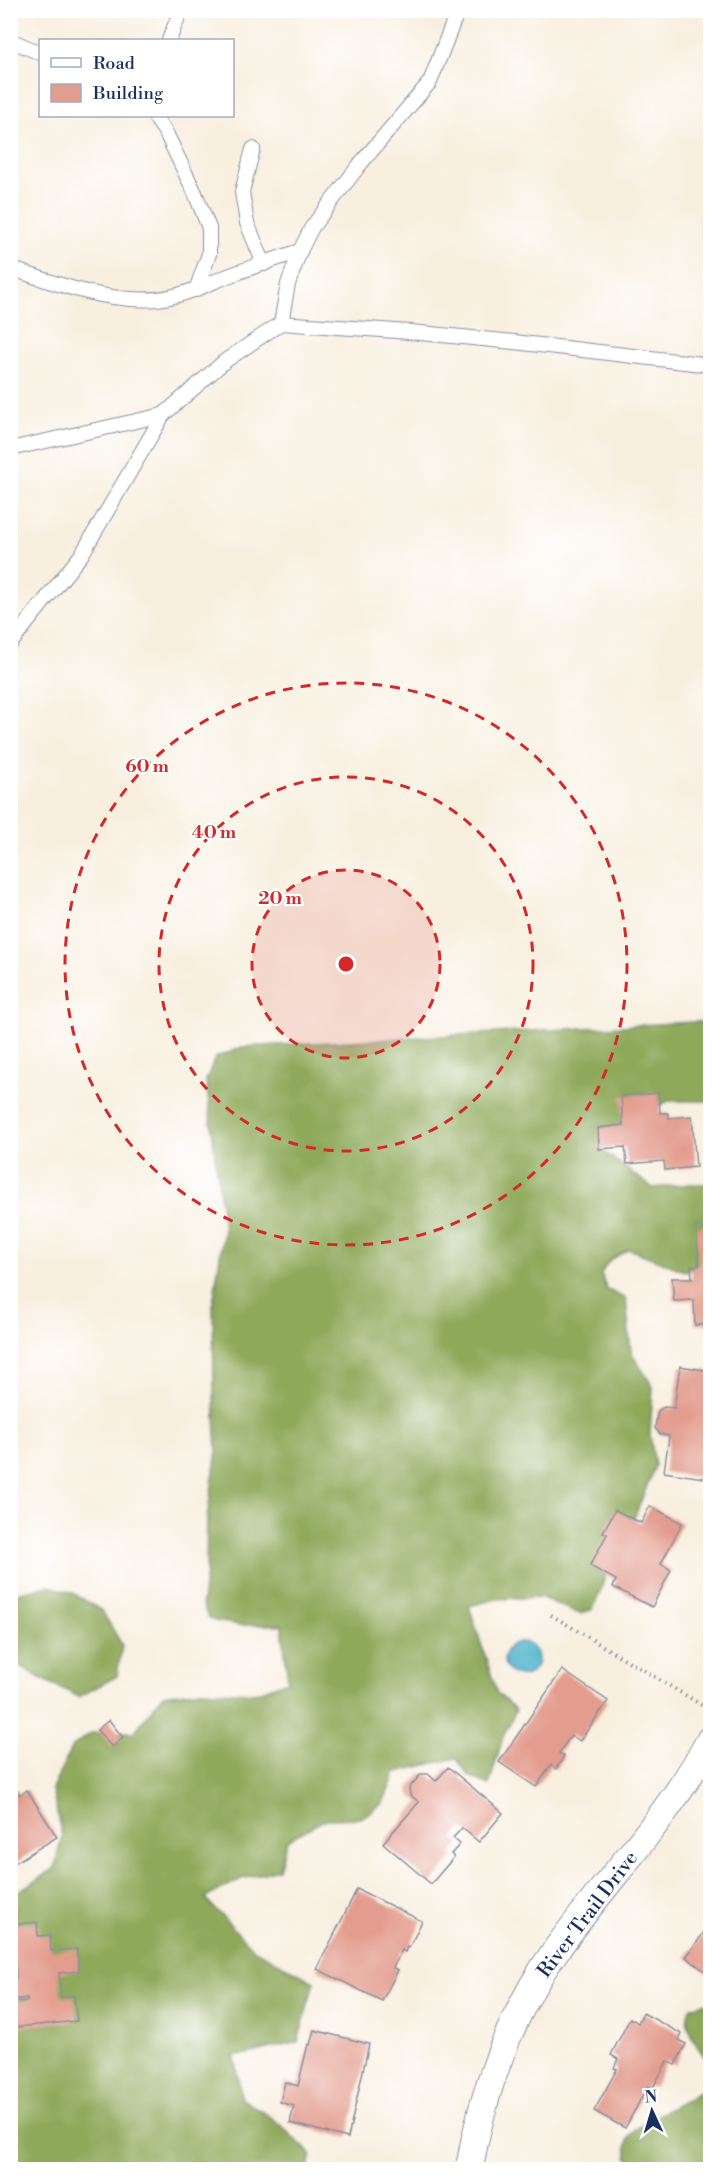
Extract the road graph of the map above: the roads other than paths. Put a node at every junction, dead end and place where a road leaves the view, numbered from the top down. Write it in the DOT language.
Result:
graph roads {
  1 [pos="181,10"];
  2 [pos="458,10"];
  3 [pos="169,39"];
  4 [pos="10,40"];
  5 [pos="39,53"];
  6 [pos="155,117"];
  7 [pos="253,148"];
  8 [pos="300,251"];
  9 [pos="264,264"];
  10 [pos="10,267"];
  11 [pos="196,290"];
  12 [pos="281,323"];
  13 [pos="711,365"];
  14 [pos="163,415"];
  15 [pos="10,449"];
  16 [pos="10,644"];
  17 [pos="711,1740"];
  18 [pos="469,2169"];
  1 -- 3 [label="lane"];
  2 -- 8 [label="lane"];
  4 -- 5 [label="lane"];
  6 -- 11 [label="lane"];
  7 -- 9 [label="lane"];
  8 -- 9 [label="lane"];
  8 -- 12 [label="lane"];
  9 -- 11 [label="lane"];
  10 -- 11 [label="lane"];
  12 -- 13 [label="lane"];
  12 -- 14 [label="lane"];
  14 -- 15 [label="lane"];
  14 -- 16 [label="lane"];
  17 -- 18 [label="street, River Trail Drive"];
}
